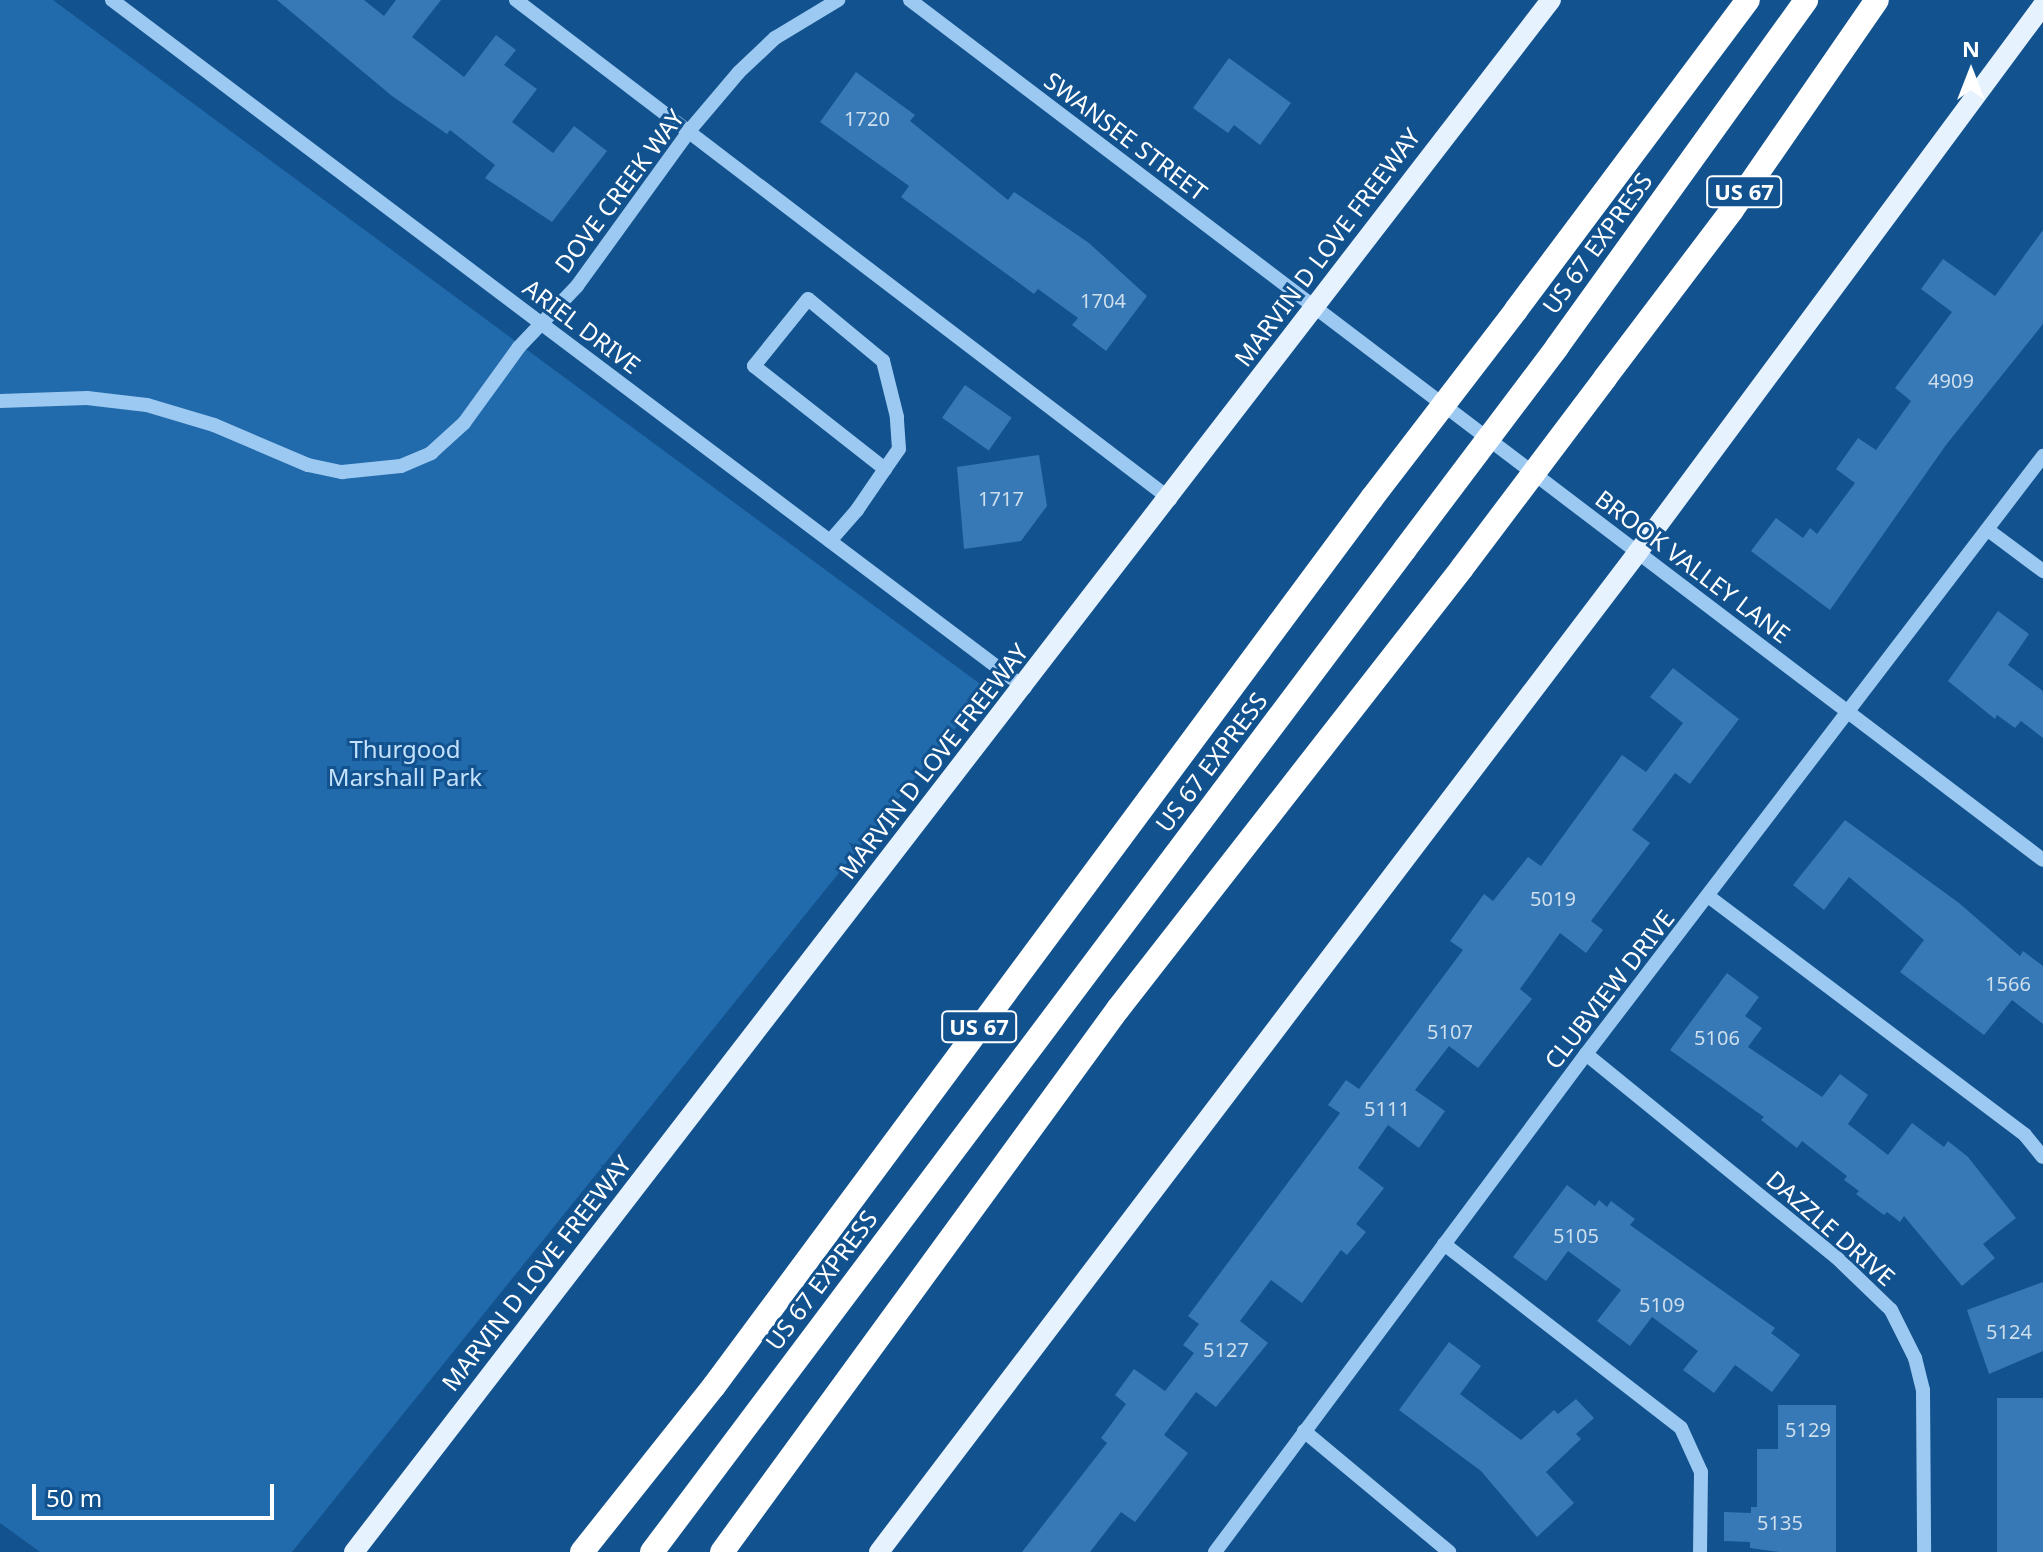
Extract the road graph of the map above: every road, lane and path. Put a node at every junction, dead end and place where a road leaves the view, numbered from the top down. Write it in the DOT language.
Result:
graph roads {
  1 [pos="112,0"];
  2 [pos="516,0"];
  3 [pos="838,0"];
  4 [pos="910,0"];
  5 [pos="1551,0"];
  6 [pos="1748,0"];
  7 [pos="1806,0"];
  8 [pos="1877,0"];
  9 [pos="2043,5"];
  10 [pos="689,131"];
  11 [pos="1316,308"];
  12 [pos="543,323"];
  13 [pos="0,401"];
  14 [pos="2043,456"];
  15 [pos="885,469"];
  16 [pos="1170,499"];
  17 [pos="1988,530"];
  18 [pos="830,541"];
  19 [pos="1638,552"];
  20 [pos="2043,571"];
  21 [pos="1025,688"];
  22 [pos="1851,712"];
  23 [pos="2043,860"];
  24 [pos="1708,896"];
  25 [pos="1586,1054"];
  26 [pos="2043,1157"];
  27 [pos="1444,1244"];
  28 [pos="1304,1431"];
  29 [pos="354,1552"];
  30 [pos="582,1552"];
  31 [pos="652,1552"];
  32 [pos="722,1552"];
  33 [pos="879,1552"];
  34 [pos="1215,1552"];
  35 [pos="1449,1552"];
  36 [pos="1700,1552"];
  37 [pos="1924,1552"];
  1 -- 12 [label="street, ARIEL DRIVE"];
  2 -- 10 [label="street"];
  3 -- 10 [label="street, DOVE CREEK WAY"];
  4 -- 11 [label="street, SWANSEE STREET"];
  5 -- 11 [label="main road, MARVIN D LOVE FREEWAY"];
  6 -- 30 [label="highway, US 67, bridge"];
  7 -- 31 [label="highway, US 67 EXPRESS, bridge"];
  8 -- 32 [label="highway, US 67, bridge"];
  9 -- 19 [label="main road"];
  10 -- 12 [label="street, DOVE CREEK WAY"];
  10 -- 16 [label="street"];
  11 -- 16 [label="main road, MARVIN D LOVE FREEWAY"];
  11 -- 19 [label="street, BROOK VALLEY LANE"];
  12 -- 13 [label="street, DOVE CREEK WAY"];
  12 -- 18 [label="street, ARIEL DRIVE"];
  14 -- 17 [label="street, CLUBVIEW DRIVE"];
  15 -- 15 [label="street"];
  15 -- 18 [label="street"];
  16 -- 21 [label="main road, MARVIN D LOVE FREEWAY"];
  17 -- 20 [label="street"];
  17 -- 22 [label="street, CLUBVIEW DRIVE"];
  18 -- 21 [label="street, ARIEL DRIVE"];
  19 -- 22 [label="street, BROOK VALLEY LANE"];
  19 -- 33 [label="main road"];
  21 -- 29 [label="main road, MARVIN D LOVE FREEWAY"];
  22 -- 23 [label="street, BROOK VALLEY LANE"];
  22 -- 24 [label="street, CLUBVIEW DRIVE"];
  24 -- 25 [label="street, CLUBVIEW DRIVE"];
  24 -- 26 [label="street"];
  25 -- 27 [label="street, CLUBVIEW DRIVE"];
  25 -- 37 [label="street, DAZZLE DRIVE"];
  27 -- 28 [label="street, CLUBVIEW DRIVE"];
  27 -- 36 [label="street"];
  28 -- 34 [label="street, CLUBVIEW DRIVE"];
  28 -- 35 [label="street"];
}
